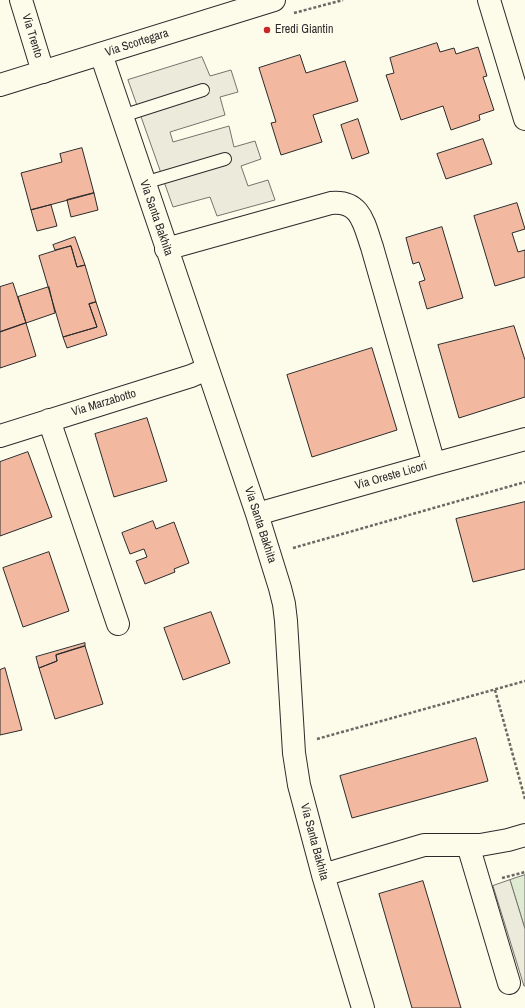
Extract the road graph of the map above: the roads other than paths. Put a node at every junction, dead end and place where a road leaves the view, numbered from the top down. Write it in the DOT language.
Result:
graph roads {
  1 [pos="21,0"];
  2 [pos="274,0"];
  3 [pos="488,0"];
  4 [pos="101,54"];
  5 [pos="43,72"];
  6 [pos="0,85"];
  7 [pos="203,90"];
  8 [pos="122,116"];
  9 [pos="525,119"];
  10 [pos="225,159"];
  11 [pos="144,183"];
  12 [pos="166,249"];
  13 [pos="207,369"];
  14 [pos="49,420"];
  15 [pos="0,436"];
  16 [pos="525,439"];
  17 [pos="434,464"];
  18 [pos="257,514"];
  19 [pos="118,624"];
  20 [pos="525,835"];
  21 [pos="468,845"];
  22 [pos="323,875"];
  23 [pos="509,983"];
  24 [pos="363,1008"];
  1 -- 5 [label="street, Via Trento"];
  2 -- 4 [label="street, Via Scortegara"];
  3 -- 9 [label="street"];
  4 -- 5 [label="street, Via Scortegara"];
  4 -- 8 [label="street, Via Santa Bakhita"];
  5 -- 6 [label="street, Via Scortegara"];
  7 -- 8 [label="lane"];
  8 -- 11 [label="street, Via Santa Bakhita"];
  10 -- 11 [label="lane"];
  11 -- 12 [label="street, Via Santa Bakhita"];
  12 -- 13 [label="street, Via Santa Bakhita"];
  12 -- 17 [label="street"];
  13 -- 14 [label="street, Via Marzabotto"];
  13 -- 18 [label="street, Via Santa Bakhita"];
  14 -- 15 [label="street, Via Marzabotto"];
  14 -- 19 [label="street"];
  16 -- 17 [label="street, Via Oreste Licori"];
  17 -- 18 [label="street, Via Oreste Licori"];
  18 -- 22 [label="street, Via Santa Bakhita"];
  20 -- 21 [label="street"];
  21 -- 22 [label="street"];
  21 -- 23 [label="street"];
  22 -- 24 [label="street, Via Santa Bakhita"];
}
